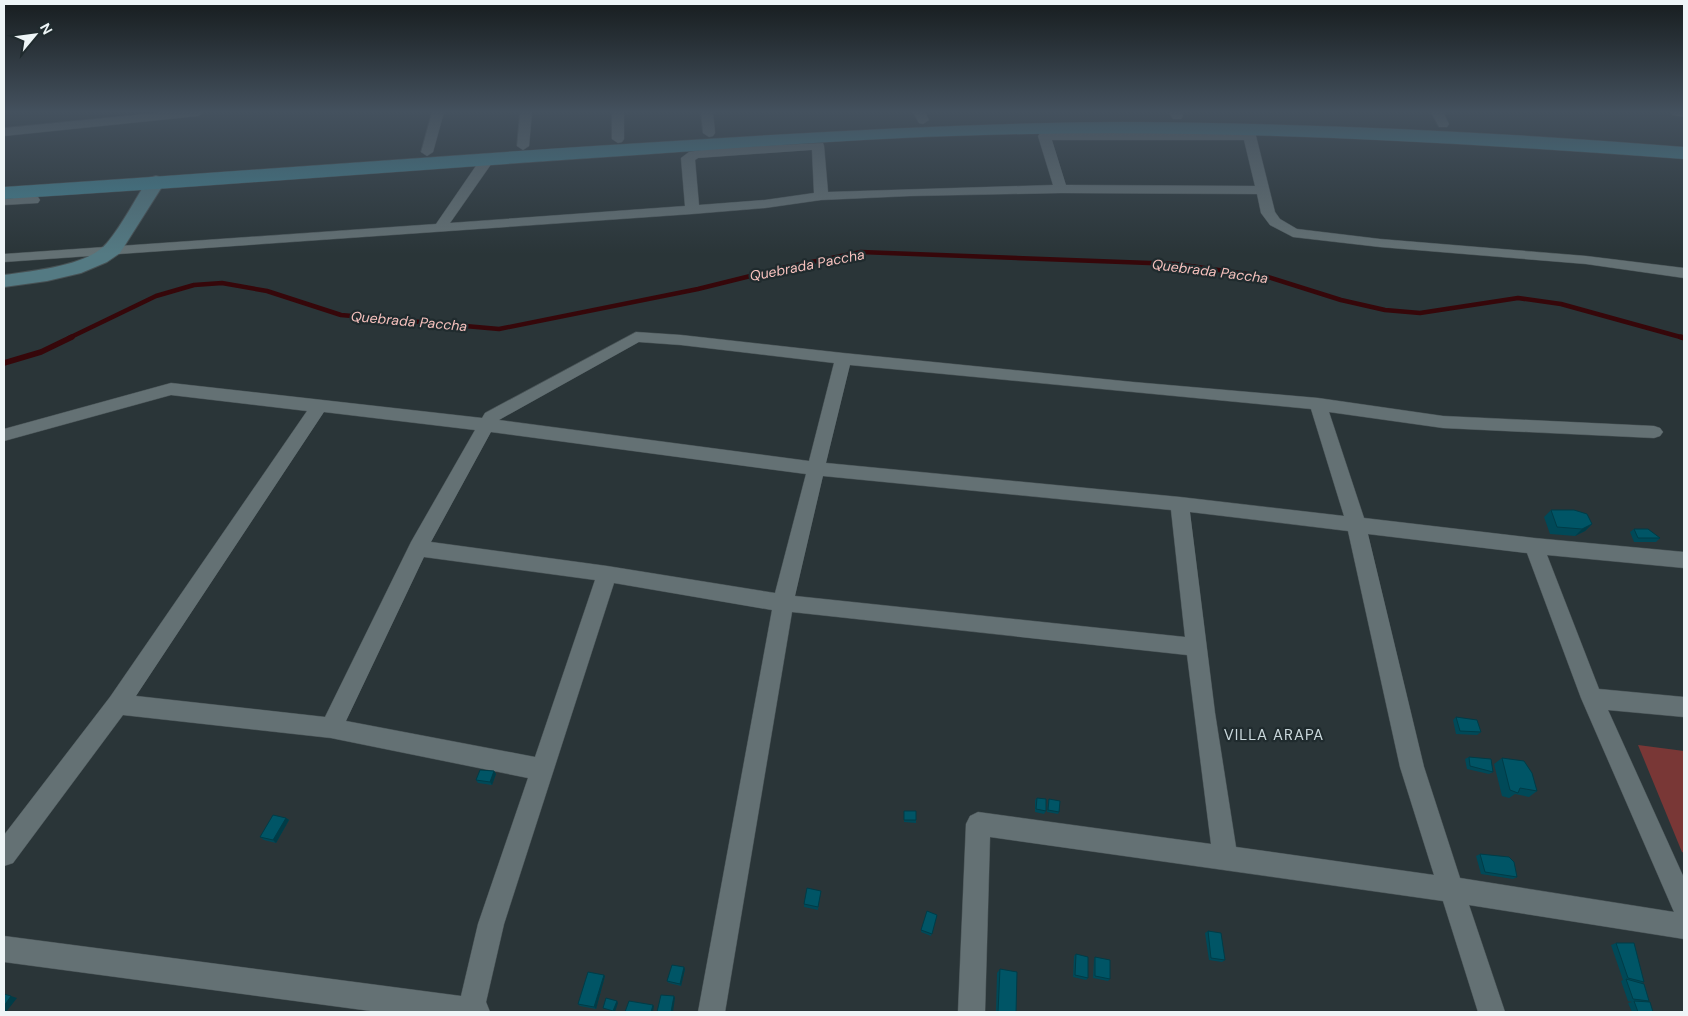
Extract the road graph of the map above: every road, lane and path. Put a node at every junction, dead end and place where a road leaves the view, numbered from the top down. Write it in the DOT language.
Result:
graph roads {
  1 [pos="315,159"];
  2 [pos="495,159"];
  3 [pos="688,159"];
  4 [pos="819,159"];
  5 [pos="1052,159"];
  6 [pos="1256,159"];
  7 [pos="487,160"];
  8 [pos="4,180"];
  9 [pos="156,182"];
  10 [pos="1061,189"];
  11 [pos="1264,190"];
  12 [pos="821,196"];
  13 [pos="33,200"];
  14 [pos="5,201"];
  15 [pos="692,210"];
  16 [pos="440,226"];
  17 [pos="113,249"];
  18 [pos="4,258"];
  19 [pos="1684,273"];
  20 [pos="4,281"];
  21 [pos="843,359"];
  22 [pos="1318,404"];
  23 [pos="319,406"];
  24 [pos="486,425"];
  25 [pos="1654,432"];
  26 [pos="4,435"];
  27 [pos="816,469"];
  28 [pos="1180,504"];
  29 [pos="1356,524"];
  30 [pos="1534,546"];
  31 [pos="418,548"];
  32 [pos="1684,560"];
  33 [pos="606,574"];
  34 [pos="782,603"];
  35 [pos="1196,647"];
  36 [pos="1592,698"];
  37 [pos="118,704"];
  38 [pos="1684,707"];
  39 [pos="331,728"];
  40 [pos="543,770"];
  41 [pos="4,854"];
  42 [pos="1225,859"];
  43 [pos="1454,890"];
  44 [pos="1684,906"];
  45 [pos="1684,926"];
  46 [pos="4,949"];
  47 [pos="474,1012"];
  48 [pos="711,1012"];
  49 [pos="971,1012"];
  50 [pos="1491,1012"];
  1 -- 8 [label="main road"];
  2 -- 7 [label="main road"];
  3 -- 15 [label="street"];
  4 -- 12 [label="street"];
  5 -- 10 [label="street"];
  6 -- 11 [label="street"];
  7 -- 9 [label="main road"];
  7 -- 16 [label="street"];
  9 -- 14 [label="main road"];
  9 -- 17 [label="street"];
  10 -- 11 [label="street"];
  10 -- 12 [label="street"];
  11 -- 19 [label="street"];
  12 -- 15 [label="street"];
  13 -- 14 [label="street"];
  15 -- 16 [label="street"];
  16 -- 17 [label="street"];
  17 -- 18 [label="street"];
  17 -- 20 [label="street"];
  21 -- 22 [label="street"];
  21 -- 24 [label="street"];
  21 -- 27 [label="street"];
  22 -- 25 [label="street"];
  22 -- 29 [label="street"];
  23 -- 24 [label="street"];
  23 -- 26 [label="street"];
  23 -- 37 [label="street"];
  24 -- 27 [label="street"];
  24 -- 31 [label="street"];
  27 -- 28 [label="street"];
  27 -- 34 [label="street"];
  28 -- 29 [label="street"];
  28 -- 35 [label="street"];
  29 -- 30 [label="street"];
  29 -- 43 [label="street"];
  30 -- 32 [label="street"];
  30 -- 36 [label="street"];
  31 -- 33 [label="street"];
  31 -- 39 [label="street"];
  33 -- 34 [label="street"];
  33 -- 40 [label="street"];
  34 -- 35 [label="street"];
  34 -- 48 [label="street"];
  35 -- 42 [label="street"];
  36 -- 38 [label="street"];
  36 -- 44 [label="street"];
  37 -- 39 [label="street"];
  37 -- 41 [label="street"];
  39 -- 40 [label="street"];
  40 -- 47 [label="street"];
  42 -- 43 [label="street"];
  42 -- 49 [label="street"];
  43 -- 45 [label="street"];
  43 -- 50 [label="street"];
  46 -- 47 [label="street"];
}
